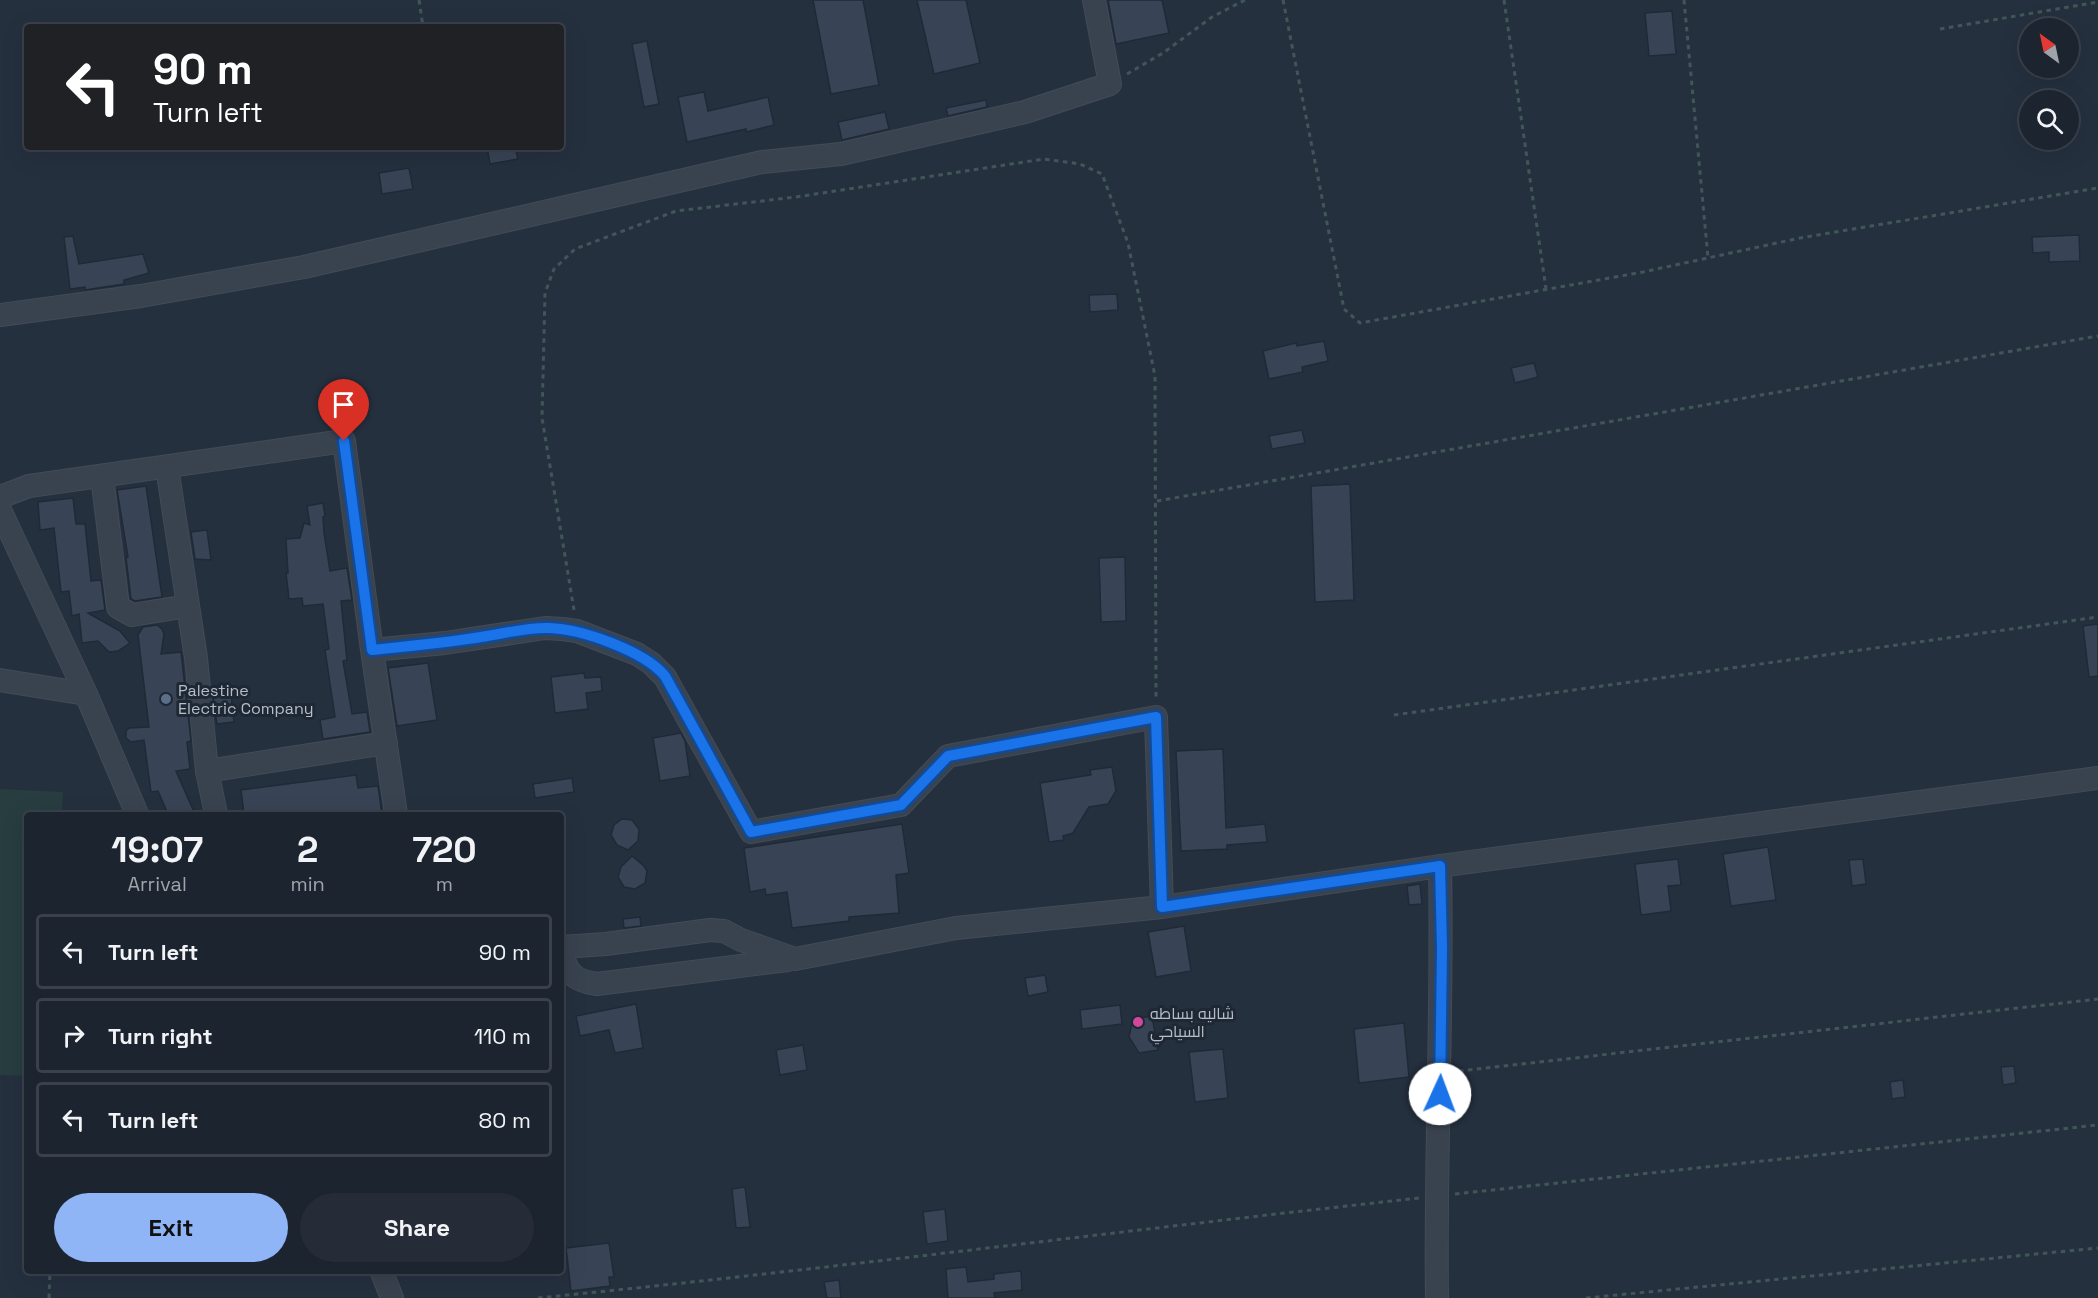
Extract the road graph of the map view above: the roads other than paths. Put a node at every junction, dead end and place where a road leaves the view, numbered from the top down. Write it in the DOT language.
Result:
graph roads {
  1 [pos="1094,0"];
  2 [pos="0,315"];
  3 [pos="167,467"];
  4 [pos="102,476"];
  5 [pos="0,497"];
  6 [pos="0,510"];
  7 [pos="188,606"];
  8 [pos="372,650"];
  9 [pos="0,680"];
  10 [pos="86,694"];
  11 [pos="386,743"];
  12 [pos="207,771"];
  13 [pos="2098,778"];
  14 [pos="136,812"];
  15 [pos="216,812"];
  16 [pos="396,812"];
  17 [pos="1440,866"];
  18 [pos="1162,907"];
  19 [pos="564,947"];
  20 [pos="795,959"];
  21 [pos="564,960"];
  22 [pos="567,977"];
  23 [pos="383,1274"];
  24 [pos="392,1298"];
  25 [pos="1437,1298"];
  1 -- 2 [label="street"];
  3 -- 4 [label="street"];
  3 -- 7 [label="street"];
  3 -- 8 [label="street"];
  4 -- 5 [label="street"];
  4 -- 7 [label="street"];
  6 -- 10 [label="street"];
  7 -- 12 [label="street"];
  8 -- 11 [label="street"];
  8 -- 18 [label="street"];
  9 -- 10 [label="street"];
  10 -- 14 [label="street"];
  11 -- 12 [label="street"];
  11 -- 16 [label="street"];
  12 -- 15 [label="street"];
  13 -- 17 [label="street"];
  17 -- 18 [label="street"];
  17 -- 25 [label="street"];
  18 -- 20 [label="street"];
  19 -- 20 [label="street"];
  20 -- 22 [label="street"];
  21 -- 22 [label="street"];
  23 -- 24 [label="street"];
}
